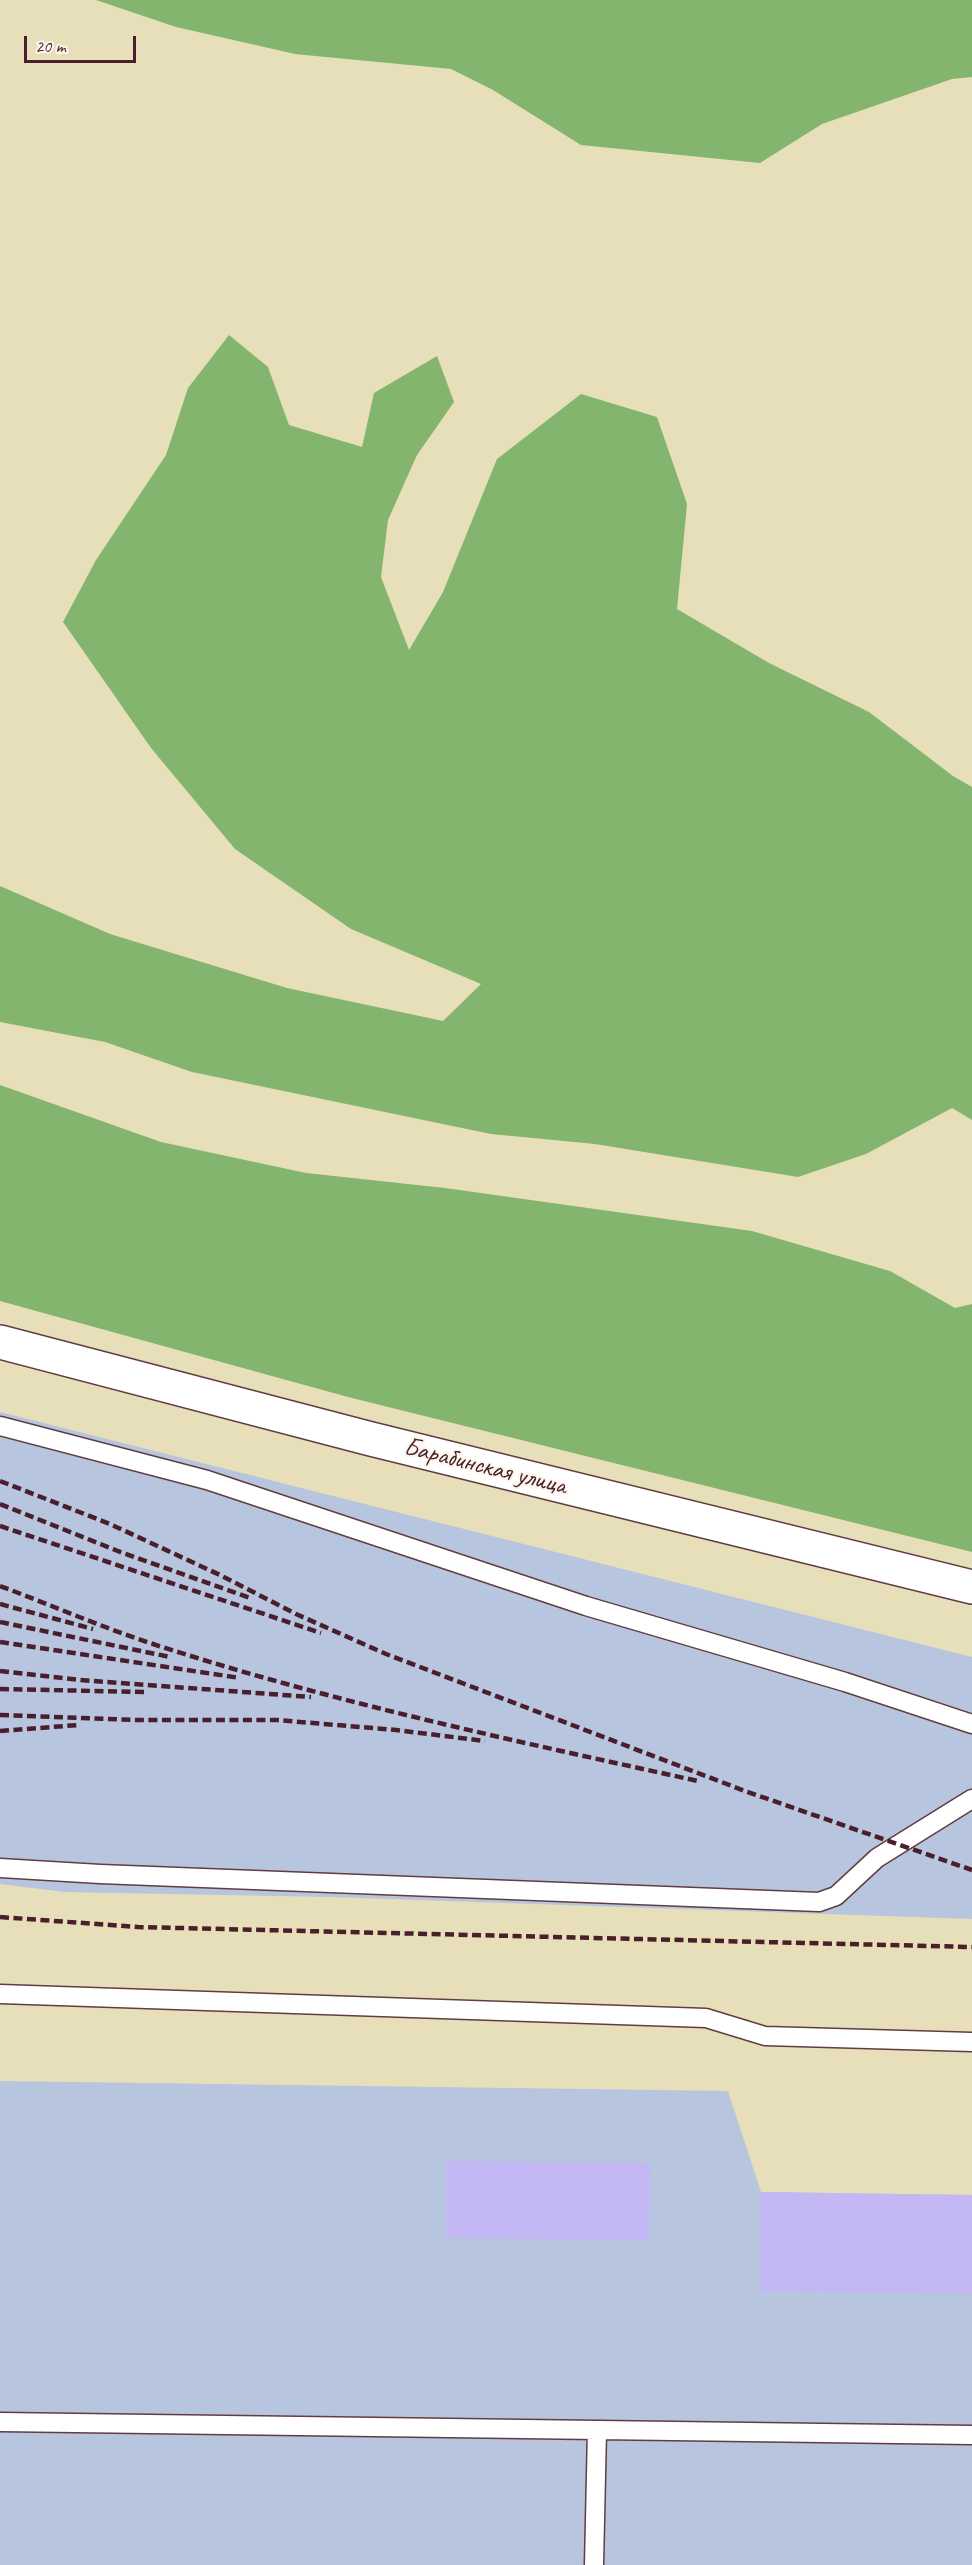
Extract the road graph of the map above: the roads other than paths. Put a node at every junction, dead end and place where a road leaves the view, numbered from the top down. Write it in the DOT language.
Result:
graph roads {
  1 [pos="0,1342"];
  2 [pos="0,1426"];
  3 [pos="972,1587"];
  4 [pos="972,1724"];
  5 [pos="972,1799"];
  6 [pos="0,1868"];
  7 [pos="0,1994"];
  8 [pos="972,2042"];
  9 [pos="0,2422"];
  10 [pos="597,2430"];
  11 [pos="972,2435"];
  12 [pos="594,2565"];
  1 -- 3 [label="main road, Барабинская улица"];
  2 -- 4 [label="lane"];
  5 -- 6 [label="lane"];
  7 -- 8 [label="lane"];
  9 -- 10 [label="lane"];
  10 -- 11 [label="lane"];
  10 -- 12 [label="lane"];
}
